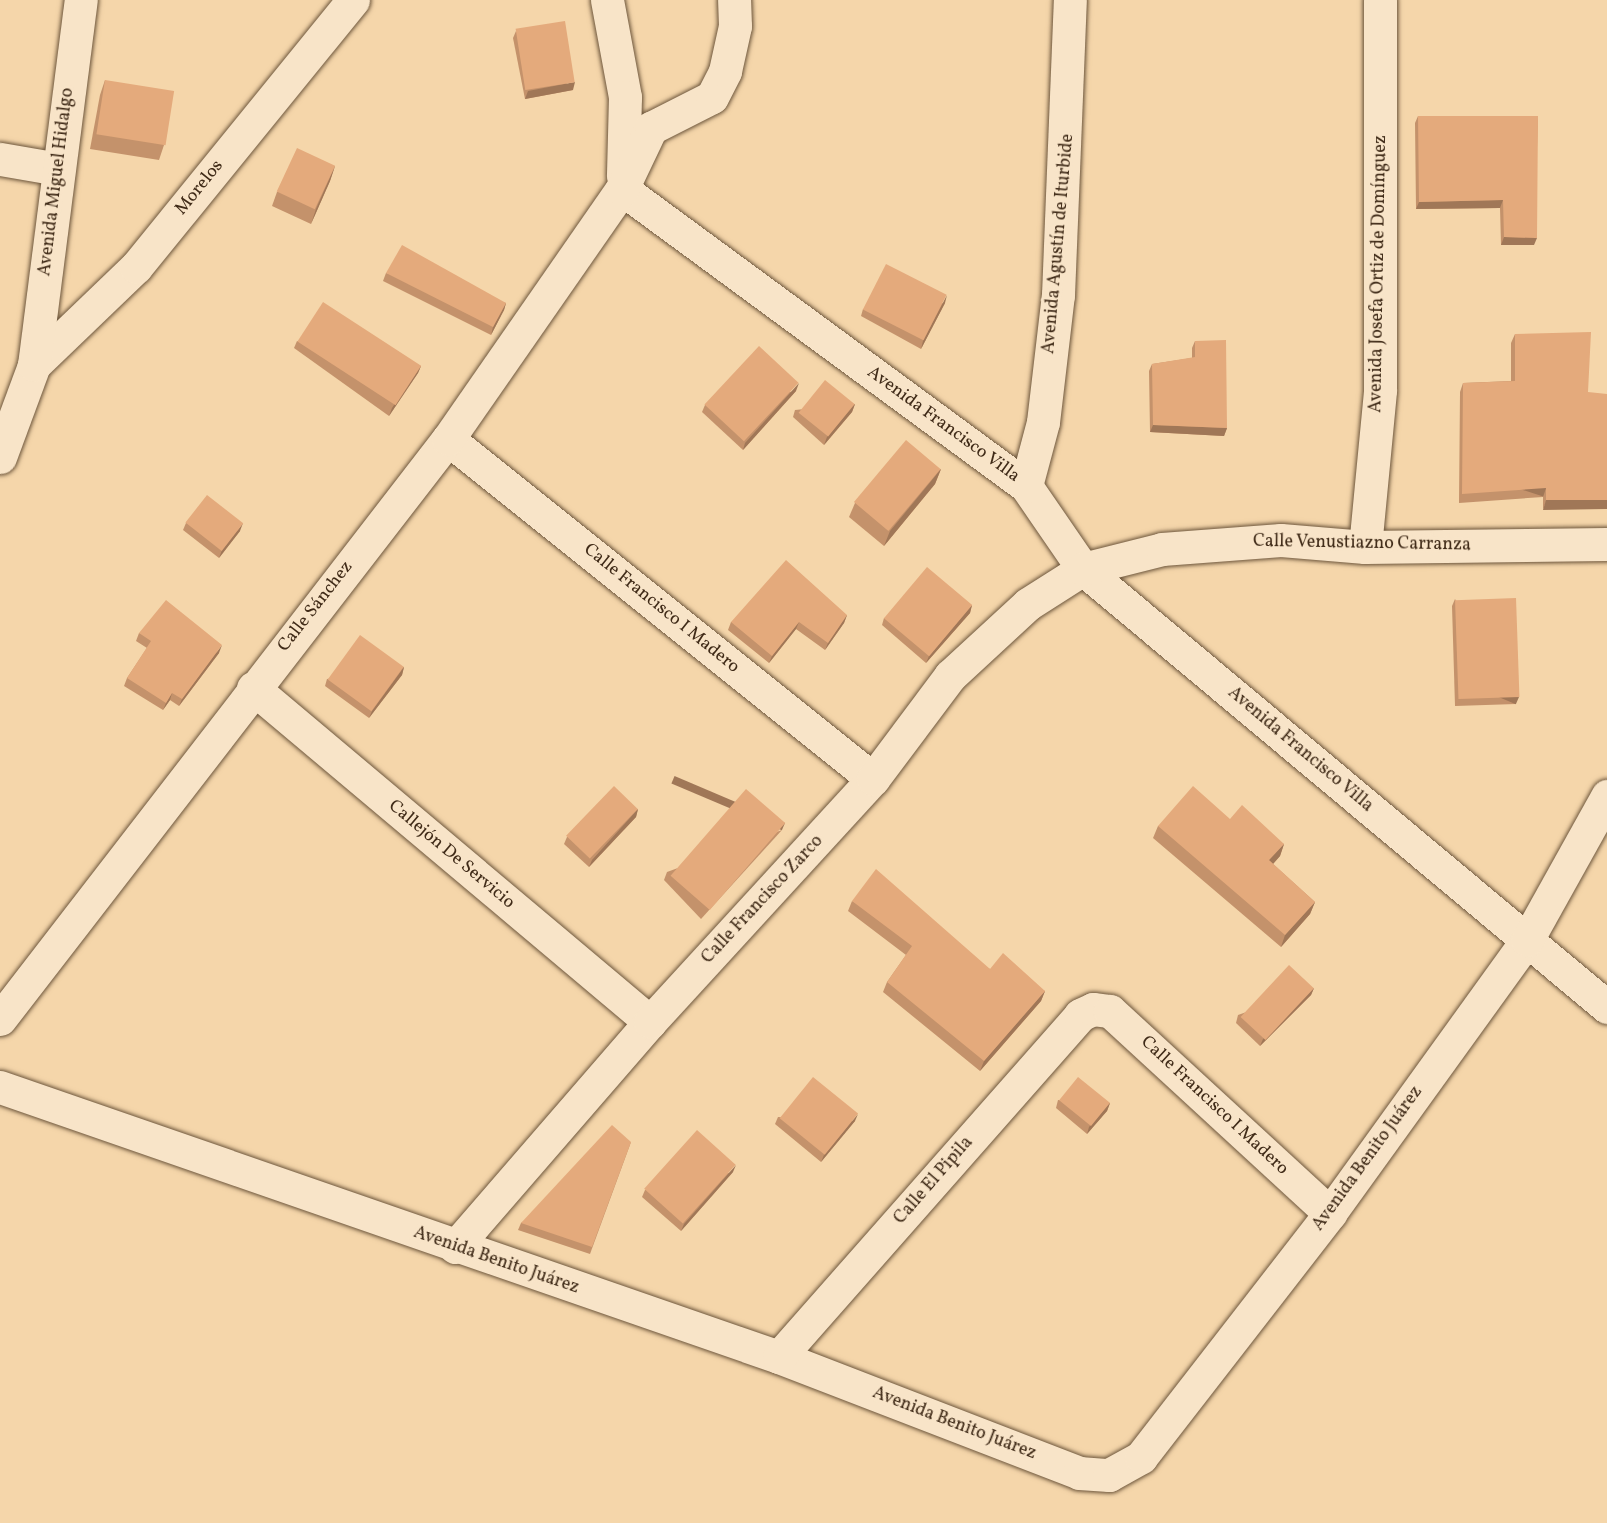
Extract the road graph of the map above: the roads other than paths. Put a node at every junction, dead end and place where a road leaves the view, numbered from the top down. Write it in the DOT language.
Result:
graph roads {
  1 [pos="81,0"];
  2 [pos="353,0"];
  3 [pos="607,0"];
  4 [pos="734,0"];
  5 [pos="1070,0"];
  6 [pos="1387,7"];
  7 [pos="0,159"];
  8 [pos="58,168"];
  9 [pos="622,189"];
  10 [pos="34,365"];
  11 [pos="448,439"];
  12 [pos="0,457"];
  13 [pos="1026,486"];
  14 [pos="1607,544"];
  15 [pos="1365,547"];
  16 [pos="1083,570"];
  17 [pos="253,688"];
  18 [pos="873,779"];
  19 [pos="1607,796"];
  20 [pos="1527,940"];
  21 [pos="1607,1007"];
  22 [pos="1093,1009"];
  23 [pos="0,1019"];
  24 [pos="650,1022"];
  25 [pos="0,1087"];
  26 [pos="1330,1213"];
  27 [pos="455,1247"];
  28 [pos="779,1357"];
  1 -- 8 [label="street, Avenida Miguel Hidalgo"];
  2 -- 10 [label="street, Morelos"];
  3 -- 9 [label="street"];
  4 -- 9 [label="street"];
  5 -- 13 [label="street, Avenida Agustín de Iturbide"];
  6 -- 15 [label="street, Avenida Josefa Ortiz de Domínguez"];
  7 -- 8 [label="street"];
  8 -- 10 [label="street, Avenida Miguel Hidalgo"];
  9 -- 11 [label="street, Calle Sánchez"];
  9 -- 13 [label="street, Avenida Francisco Villa"];
  10 -- 12 [label="street"];
  11 -- 17 [label="street, Calle Sánchez"];
  11 -- 18 [label="street, Calle Francisco I Madero"];
  13 -- 16 [label="street, Avenida Francisco Villa"];
  14 -- 15 [label="street, Calle Venustiazno Carranza"];
  15 -- 16 [label="street, Calle Venustiazno Carranza"];
  16 -- 18 [label="street, Calle Francisco Zarco"];
  16 -- 20 [label="street, Avenida Francisco Villa"];
  17 -- 23 [label="street, Calle Sánchez"];
  17 -- 24 [label="street, Callejón De Servicio"];
  18 -- 24 [label="street, Calle Francisco Zarco"];
  19 -- 20 [label="street, Avenida Benito Juárez"];
  20 -- 21 [label="street, Avenida Francisco Villa"];
  20 -- 26 [label="street, Avenida Benito Juárez"];
  22 -- 26 [label="street, Calle Francisco I Madero"];
  22 -- 28 [label="street, Calle El Pipila"];
  24 -- 27 [label="street, Calle Francisco Zarco"];
  25 -- 27 [label="street, Avenida Benito Juárez"];
  26 -- 28 [label="street, Avenida Benito Juárez"];
  27 -- 28 [label="street, Avenida Benito Juárez"];
}
